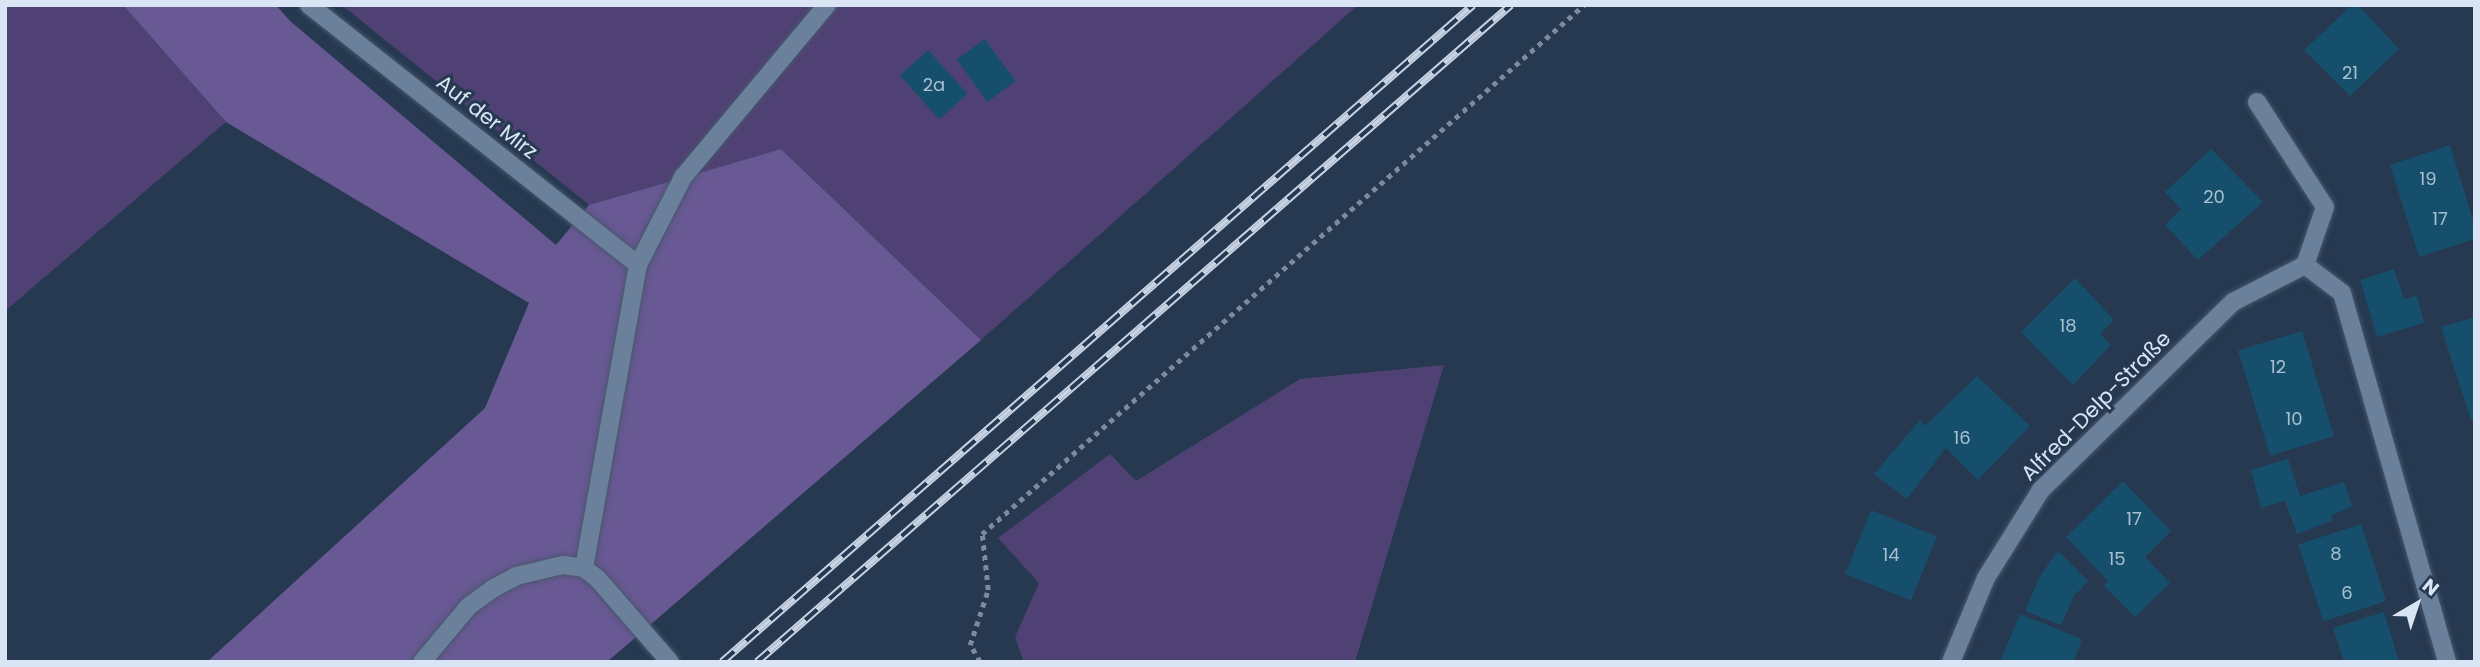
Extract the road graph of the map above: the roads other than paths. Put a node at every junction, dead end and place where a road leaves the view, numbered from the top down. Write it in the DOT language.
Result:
graph roads {
  1 [pos="309,5"];
  2 [pos="827,5"];
  3 [pos="2257,102"];
  4 [pos="638,265"];
  5 [pos="2305,265"];
  6 [pos="584,568"];
  7 [pos="422,662"];
  8 [pos="670,662"];
  9 [pos="1951,662"];
  10 [pos="2447,662"];
  1 -- 4 [label="street, Auf der Mirz"];
  2 -- 4 [label="street"];
  3 -- 5 [label="street"];
  4 -- 6 [label="street"];
  5 -- 9 [label="street, Alfred-Delp-Straße"];
  5 -- 10 [label="street"];
  6 -- 7 [label="street"];
  6 -- 8 [label="street"];
}
